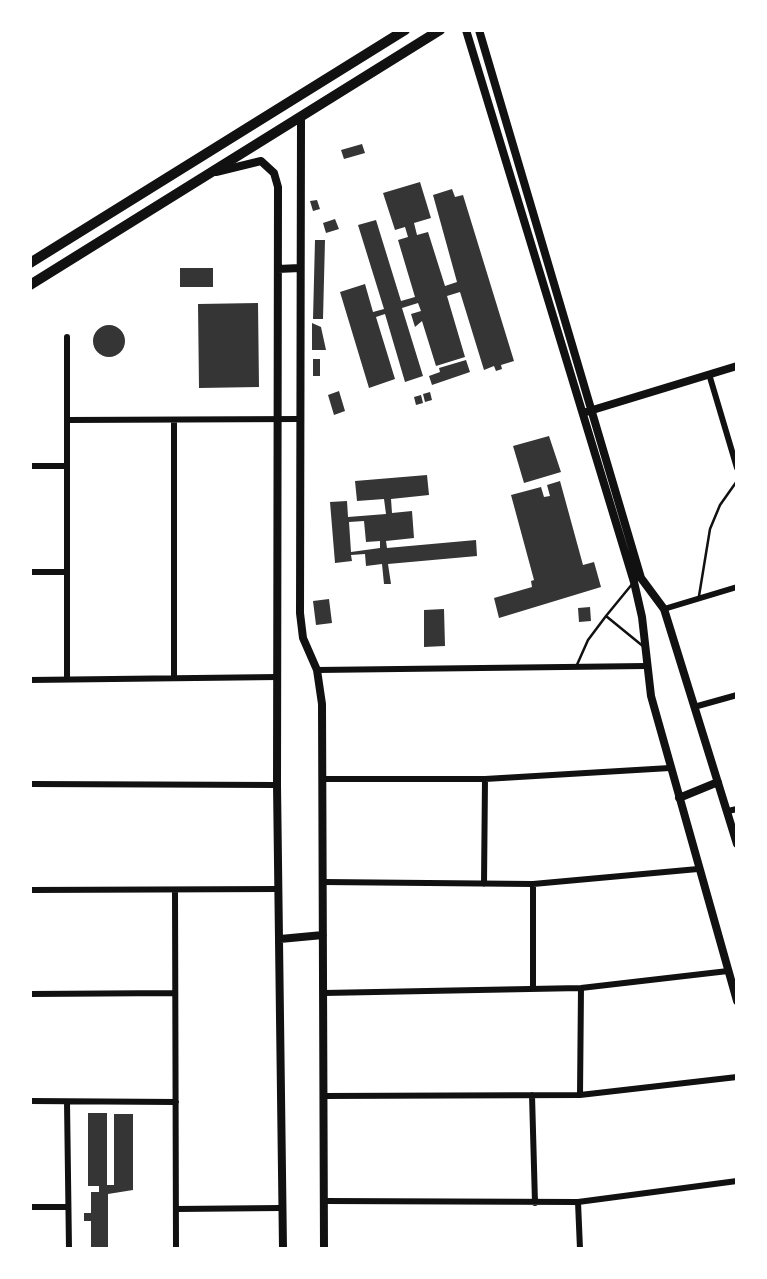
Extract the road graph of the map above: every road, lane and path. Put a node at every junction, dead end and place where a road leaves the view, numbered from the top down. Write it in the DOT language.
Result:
graph roads {
  1 [pos="405,30"];
  2 [pos="440,30"];
  3 [pos="466,30"];
  4 [pos="479,30"];
  5 [pos="301,119"];
  6 [pos="206,175"];
  7 [pos="30,263"];
  8 [pos="300,268"];
  9 [pos="278,269"];
  10 [pos="30,285"];
  11 [pos="67,337"];
  12 [pos="737,366"];
  13 [pos="709,374"];
  14 [pos="586,412"];
  15 [pos="279,419"];
  16 [pos="300,419"];
  17 [pos="67,420"];
  18 [pos="174,420"];
  19 [pos="30,466"];
  20 [pos="66,466"];
  21 [pos="737,468"];
  22 [pos="737,481"];
  23 [pos="30,572"];
  24 [pos="67,572"];
  25 [pos="637,580"];
  26 [pos="737,587"];
  27 [pos="698,599"];
  28 [pos="664,609"];
  29 [pos="606,616"];
  30 [pos="646,649"];
  31 [pos="646,666"];
  32 [pos="576,667"];
  33 [pos="317,670"];
  34 [pos="278,677"];
  35 [pos="67,678"];
  36 [pos="174,678"];
  37 [pos="30,680"];
  38 [pos="737,695"];
  39 [pos="694,707"];
  40 [pos="670,768"];
  41 [pos="323,779"];
  42 [pos="485,779"];
  43 [pos="718,782"];
  44 [pos="30,784"];
  45 [pos="277,785"];
  46 [pos="679,798"];
  47 [pos="737,809"];
  48 [pos="728,811"];
  49 [pos="737,844"];
  50 [pos="698,869"];
  51 [pos="323,882"];
  52 [pos="484,884"];
  53 [pos="533,884"];
  54 [pos="279,889"];
  55 [pos="30,890"];
  56 [pos="175,891"];
  57 [pos="323,935"];
  58 [pos="280,939"];
  59 [pos="728,971"];
  60 [pos="581,988"];
  61 [pos="533,989"];
  62 [pos="175,993"];
  63 [pos="324,993"];
  64 [pos="30,994"];
  65 [pos="737,1001"];
  66 [pos="737,1077"];
  67 [pos="532,1095"];
  68 [pos="580,1095"];
  69 [pos="324,1096"];
  70 [pos="30,1101"];
  71 [pos="67,1102"];
  72 [pos="176,1102"];
  73 [pos="737,1181"];
  74 [pos="324,1201"];
  75 [pos="578,1202"];
  76 [pos="535,1203"];
  77 [pos="30,1207"];
  78 [pos="68,1207"];
  79 [pos="281,1208"];
  80 [pos="176,1209"];
  81 [pos="69,1249"];
  82 [pos="176,1249"];
  83 [pos="283,1249"];
  84 [pos="324,1249"];
  85 [pos="580,1249"];
  1 -- 7 [label="highway"];
  2 -- 5 [label="highway"];
  3 -- 14 [label="street"];
  4 -- 14 [label="street"];
  5 -- 6 [label="highway"];
  5 -- 8 [label="street"];
  6 -- 9 [label="street"];
  6 -- 10 [label="highway"];
  8 -- 9 [label="street"];
  8 -- 16 [label="street"];
  9 -- 15 [label="street"];
  11 -- 17 [label="street"];
  12 -- 13 [label="street"];
  13 -- 14 [label="street"];
  13 -- 21 [label="street"];
  14 -- 25 [label="street"];
  15 -- 16 [label="street"];
  15 -- 18 [label="street"];
  15 -- 34 [label="street"];
  16 -- 33 [label="street"];
  17 -- 18 [label="street"];
  17 -- 20 [label="street"];
  18 -- 36 [label="street"];
  19 -- 20 [label="street"];
  20 -- 24 [label="street"];
  22 -- 27 [label="lane"];
  23 -- 24 [label="street"];
  24 -- 35 [label="street"];
  25 -- 28 [label="street"];
  25 -- 29 [label="lane"];
  25 -- 30 [label="street"];
  26 -- 27 [label="street"];
  27 -- 28 [label="street"];
  28 -- 39 [label="street"];
  29 -- 30 [label="lane"];
  29 -- 32 [label="lane"];
  30 -- 31 [label="street"];
  31 -- 32 [label="street"];
  31 -- 40 [label="street"];
  32 -- 33 [label="street"];
  33 -- 41 [label="street"];
  34 -- 36 [label="street"];
  34 -- 45 [label="street"];
  35 -- 36 [label="street"];
  35 -- 37 [label="street"];
  38 -- 39 [label="street"];
  39 -- 43 [label="street"];
  40 -- 42 [label="street"];
  40 -- 46 [label="street"];
  41 -- 42 [label="street"];
  41 -- 51 [label="street"];
  42 -- 52 [label="street"];
  43 -- 46 [label="street"];
  43 -- 48 [label="street"];
  44 -- 45 [label="street"];
  45 -- 54 [label="street"];
  46 -- 50 [label="street"];
  47 -- 48 [label="street"];
  48 -- 49 [label="street"];
  50 -- 53 [label="street"];
  50 -- 59 [label="street"];
  51 -- 52 [label="street"];
  51 -- 57 [label="street"];
  52 -- 53 [label="street"];
  53 -- 61 [label="street"];
  54 -- 56 [label="street"];
  54 -- 58 [label="street"];
  55 -- 56 [label="street"];
  56 -- 62 [label="street"];
  57 -- 58 [label="street"];
  57 -- 63 [label="street"];
  58 -- 79 [label="street"];
  59 -- 60 [label="street"];
  59 -- 65 [label="street"];
  60 -- 61 [label="street"];
  60 -- 68 [label="street"];
  61 -- 63 [label="street"];
  62 -- 64 [label="street"];
  62 -- 72 [label="street"];
  63 -- 69 [label="street"];
  66 -- 68 [label="street"];
  67 -- 68 [label="street"];
  67 -- 69 [label="street"];
  67 -- 76 [label="street"];
  69 -- 74 [label="street"];
  70 -- 71 [label="street"];
  71 -- 72 [label="street"];
  71 -- 78 [label="street"];
  72 -- 80 [label="street"];
  73 -- 75 [label="street"];
  74 -- 76 [label="street"];
  74 -- 84 [label="street"];
  75 -- 76 [label="street"];
  75 -- 85 [label="street"];
  77 -- 78 [label="street"];
  78 -- 81 [label="street"];
  79 -- 80 [label="street"];
  79 -- 83 [label="street"];
  80 -- 82 [label="street"];
}
